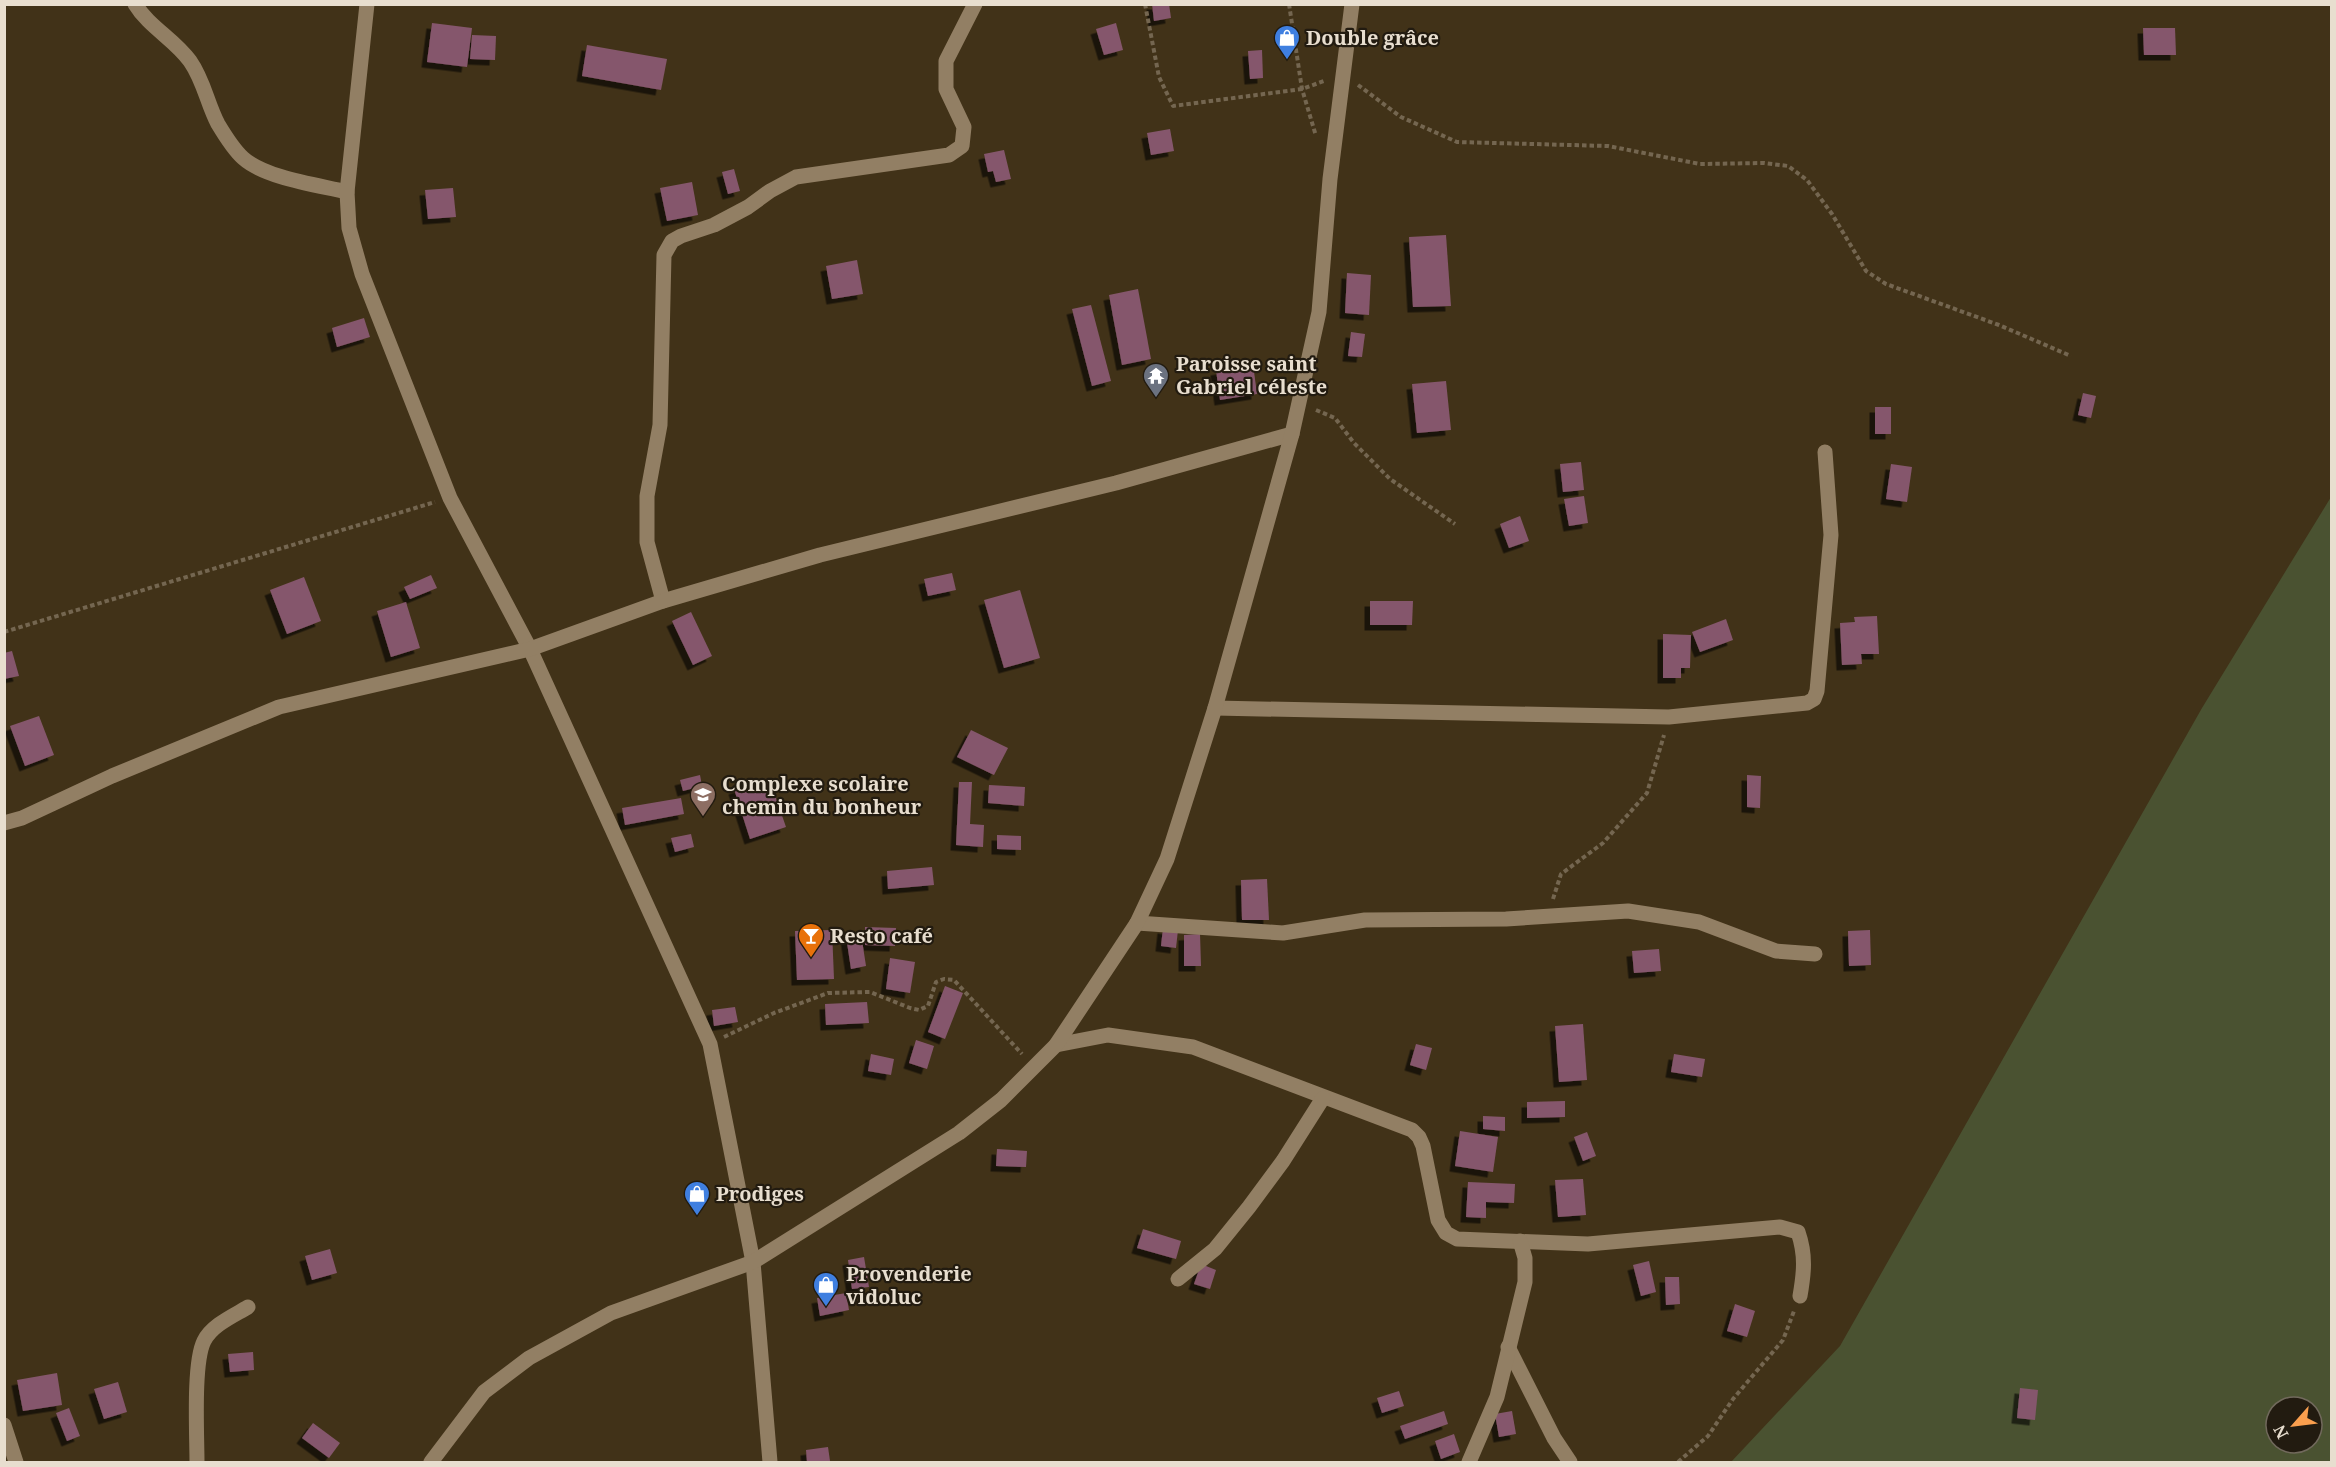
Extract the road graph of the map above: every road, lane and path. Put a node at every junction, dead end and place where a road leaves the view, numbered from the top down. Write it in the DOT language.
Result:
graph roads {
  1 [pos="135,4"];
  2 [pos="367,4"];
  3 [pos="975,4"];
  4 [pos="1145,4"];
  5 [pos="1289,4"];
  6 [pos="1352,4"];
  7 [pos="1342,75"];
  8 [pos="1302,89"];
  9 [pos="1319,145"];
  10 [pos="347,192"];
  11 [pos="2071,356"];
  12 [pos="1299,403"];
  13 [pos="1292,434"];
  14 [pos="1826,452"];
  15 [pos="450,498"];
  16 [pos="1455,524"];
  17 [pos="663,602"];
  18 [pos="4,632"];
  19 [pos="530,650"];
  20 [pos="1215,708"];
  21 [pos="1669,717"];
  22 [pos="4,822"];
  23 [pos="1548,915"];
  24 [pos="1137,923"];
  25 [pos="1815,954"];
  26 [pos="710,1044"];
  27 [pos="1056,1046"];
  28 [pos="1034,1067"];
  29 [pos="1323,1098"];
  30 [pos="1520,1241"];
  31 [pos="753,1262"];
  32 [pos="1178,1279"];
  33 [pos="1800,1296"];
  34 [pos="248,1307"];
  35 [pos="1508,1347"];
  36 [pos="4,1425"];
  37 [pos="16,1462"];
  38 [pos="197,1462"];
  39 [pos="430,1462"];
  40 [pos="770,1462"];
  41 [pos="1469,1462"];
  42 [pos="1570,1462"];
  43 [pos="1678,1462"];
  1 -- 10 [label="street"];
  2 -- 10 [label="street"];
  3 -- 17 [label="street"];
  4 -- 8 [label="path"];
  5 -- 8 [label="path"];
  6 -- 7 [label="street"];
  7 -- 8 [label="path"];
  7 -- 11 [label="path"];
  7 -- 12 [label="street"];
  8 -- 9 [label="path"];
  10 -- 15 [label="street"];
  12 -- 13 [label="street"];
  12 -- 16 [label="path"];
  13 -- 17 [label="street"];
  13 -- 20 [label="street"];
  14 -- 21 [label="street"];
  15 -- 18 [label="path"];
  15 -- 19 [label="street"];
  17 -- 19 [label="street"];
  19 -- 22 [label="street"];
  19 -- 26 [label="street"];
  20 -- 21 [label="street"];
  20 -- 24 [label="street"];
  21 -- 23 [label="path"];
  23 -- 24 [label="street"];
  23 -- 25 [label="street"];
  24 -- 27 [label="street"];
  26 -- 28 [label="path"];
  26 -- 31 [label="street"];
  27 -- 28 [label="street"];
  27 -- 29 [label="street"];
  28 -- 31 [label="street"];
  29 -- 30 [label="street"];
  29 -- 32 [label="street"];
  30 -- 33 [label="street"];
  30 -- 35 [label="street"];
  31 -- 39 [label="street"];
  31 -- 40 [label="street"];
  33 -- 43 [label="path"];
  34 -- 38 [label="street"];
  35 -- 41 [label="street"];
  35 -- 42 [label="street"];
  36 -- 37 [label="street"];
}
